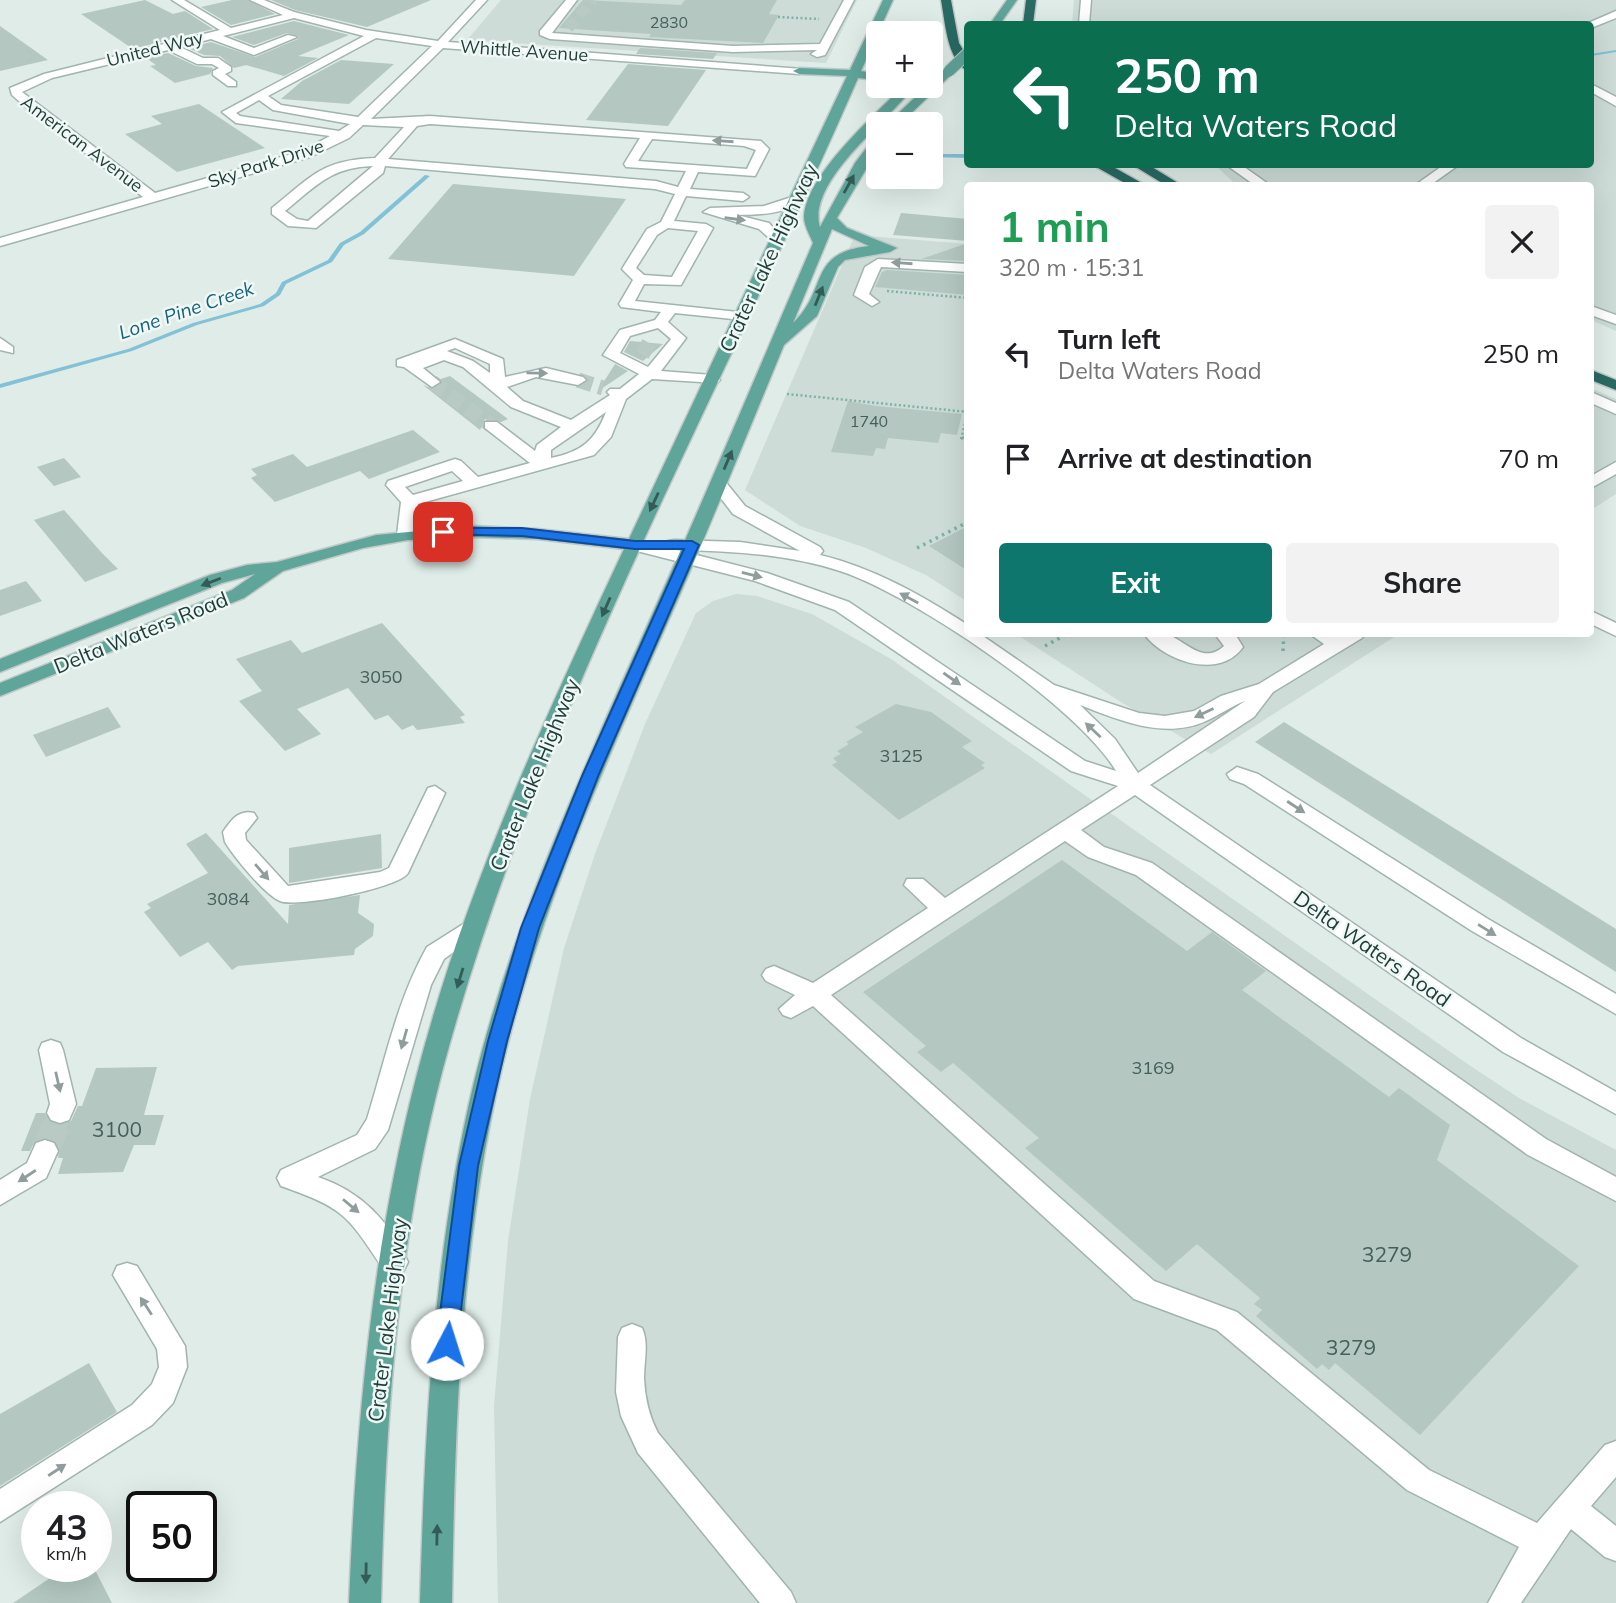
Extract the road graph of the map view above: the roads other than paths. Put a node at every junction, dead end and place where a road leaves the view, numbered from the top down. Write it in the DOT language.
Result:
graph roads {
  1 [pos="177,0"];
  2 [pos="255,0"];
  3 [pos="482,0"];
  4 [pos="572,0"];
  5 [pos="849,0"];
  6 [pos="888,0"];
  7 [pos="946,0"];
  8 [pos="1012,0"];
  9 [pos="1031,0"];
  10 [pos="1086,0"];
  11 [pos="295,15"];
  12 [pos="1616,15"];
  13 [pos="997,21"];
  14 [pos="1028,21"];
  15 [pos="1084,21"];
  16 [pos="1594,23"];
  17 [pos="229,31"];
  18 [pos="376,34"];
  19 [pos="211,35"];
  20 [pos="292,37"];
  21 [pos="439,44"];
  22 [pos="170,46"];
  23 [pos="964,57"];
  24 [pos="964,60"];
  25 [pos="799,71"];
  26 [pos="853,73"];
  27 [pos="866,75"];
  28 [pos="232,84"];
  29 [pos="16,88"];
  30 [pos="1594,89"];
  31 [pos="846,90"];
  32 [pos="260,94"];
  33 [pos="898,98"];
  34 [pos="1616,102"];
  35 [pos="906,112"];
  36 [pos="363,121"];
  37 [pos="412,125"];
  38 [pos="345,135"];
  39 [pos="649,135"];
  40 [pos="866,157"];
  41 [pos="379,162"];
  42 [pos="1105,168"];
  43 [pos="1144,168"];
  44 [pos="1237,168"];
  45 [pos="1448,168"];
  46 [pos="694,169"];
  47 [pos="1133,182"];
  48 [pos="1170,182"];
  49 [pos="1259,182"];
  50 [pos="1426,182"];
  51 [pos="682,192"];
  52 [pos="743,197"];
  53 [pos="153,198"];
  54 [pos="798,199"];
  55 [pos="692,211"];
  56 [pos="830,219"];
  57 [pos="666,224"];
  58 [pos="777,241"];
  59 [pos="0,242"];
  60 [pos="820,243"];
  61 [pos="890,248"];
  62 [pos="964,255"];
  63 [pos="964,268"];
  64 [pos="640,279"];
  65 [pos="867,296"];
  66 [pos="671,309"];
  67 [pos="1594,311"];
  68 [pos="742,316"];
  69 [pos="1616,320"];
  70 [pos="660,323"];
  71 [pos="776,347"];
  72 [pos="1594,361"];
  73 [pos="402,363"];
  74 [pos="1616,370"];
  75 [pos="650,374"];
  76 [pos="1594,376"];
  77 [pos="579,380"];
  78 [pos="712,380"];
  79 [pos="432,382"];
  80 [pos="1616,385"];
  81 [pos="497,386"];
  82 [pos="603,388"];
  83 [pos="620,394"];
  84 [pos="1594,399"];
  85 [pos="1616,410"];
  86 [pos="491,425"];
  87 [pos="570,425"];
  88 [pos="542,465"];
  89 [pos="1616,467"];
  90 [pos="1594,481"];
  91 [pos="718,484"];
  92 [pos="406,535"];
  93 [pos="635,545"];
  94 [pos="689,552"];
  95 [pos="277,567"];
  96 [pos="850,569"];
  97 [pos="1594,619"];
  98 [pos="1616,630"];
  99 [pos="964,631"];
  100 [pos="972,637"];
  101 [pos="1158,637"];
  102 [pos="1228,637"];
  103 [pos="1346,639"];
  104 [pos="0,666"];
  105 [pos="1048,687"];
  106 [pos="1266,688"];
  107 [pos="0,690"];
  108 [pos="1237,774"];
  109 [pos="1134,784"];
  110 [pos="435,793"];
  111 [pos="246,818"];
  112 [pos="1065,830"];
  113 [pos="915,885"];
  114 [pos="944,909"];
  115 [pos="476,924"];
  116 [pos="774,975"];
  117 [pos="814,994"];
  118 [pos="1616,1005"];
  119 [pos="791,1009"];
  120 [pos="51,1051"];
  121 [pos="1616,1104"];
  122 [pos="60,1113"];
  123 [pos="45,1151"];
  124 [pos="1616,1190"];
  125 [pos="0,1194"];
  126 [pos="394,1262"];
  127 [pos="127,1275"];
  128 [pos="632,1337"];
  129 [pos="1616,1455"];
  130 [pos="0,1507"];
  131 [pos="1570,1508"];
  132 [pos="1544,1543"];
  133 [pos="1616,1546"];
  134 [pos="365,1603"];
  135 [pos="436,1603"];
  136 [pos="780,1603"];
  137 [pos="1504,1603"];
  1 -- 17 [label="street"];
  2 -- 11 [label="street, Whittle Avenue"];
  3 -- 21 [label="street, Sky Park Drive"];
  4 -- 5 [label="street"];
  6 -- 26 [label="main road, Crater Lake Highway"];
  7 -- 24 [label="highway"];
  8 -- 13 [label="main road"];
  9 -- 14 [label="highway"];
  10 -- 15 [label="street"];
  11 -- 17 [label="street, United Way"];
  11 -- 18 [label="street, Whittle Avenue"];
  12 -- 16 [label="street"];
  17 -- 19 [label="street, United Way"];
  18 -- 21 [label="street, Whittle Avenue"];
  18 -- 32 [label="street"];
  19 -- 20 [label="street"];
  19 -- 22 [label="street, United Way"];
  21 -- 25 [label="street, Whittle Avenue"];
  21 -- 36 [label="street, Sky Park Drive"];
  22 -- 28 [label="street"];
  22 -- 29 [label="street, United Way"];
  23 -- 35 [label="main road, bridge"];
  25 -- 26 [label="main road"];
  25 -- 31 [label="main road"];
  26 -- 27 [label="main road"];
  26 -- 31 [label="main road, Crater Lake Highway"];
  29 -- 53 [label="street, American Avenue"];
  30 -- 34 [label="street"];
  31 -- 54 [label="main road, Crater Lake Highway"];
  32 -- 36 [label="street"];
  32 -- 38 [label="street"];
  33 -- 60 [label="main road"];
  36 -- 37 [label="street"];
  36 -- 38 [label="street, Sky Park Drive"];
  37 -- 39 [label="street"];
  37 -- 41 [label="street"];
  38 -- 53 [label="street, Sky Park Drive"];
  39 -- 46 [label="street"];
  46 -- 39 [label="street, one-way"];
  56 -- 40 [label="main road, Crater Lake Highway, one-way"];
  41 -- 41 [label="street"];
  41 -- 51 [label="street"];
  42 -- 47 [label="highway"];
  43 -- 48 [label="highway"];
  44 -- 49 [label="street"];
  45 -- 50 [label="street"];
  46 -- 51 [label="street"];
  51 -- 52 [label="street"];
  51 -- 55 [label="street"];
  53 -- 59 [label="street, Sky Park Drive"];
  54 -- 55 [label="street"];
  54 -- 58 [label="main road, Crater Lake Highway"];
  55 -- 57 [label="street"];
  55 -- 58 [label="street, one-way"];
  56 -- 60 [label="main road, Crater Lake Highway"];
  56 -- 61 [label="main road"];
  57 -- 64 [label="street"];
  57 -- 64 [label="street"];
  58 -- 68 [label="main road, Crater Lake Highway"];
  60 -- 71 [label="main road, Crater Lake Highway"];
  61 -- 62 [label="street"];
  71 -- 61 [label="main road, one-way"];
  63 -- 65 [label="street, one-way"];
  64 -- 66 [label="street"];
  66 -- 68 [label="street"];
  66 -- 70 [label="street"];
  67 -- 69 [label="street"];
  68 -- 78 [label="main road, Crater Lake Highway"];
  70 -- 75 [label="street"];
  70 -- 75 [label="street"];
  70 -- 75 [label="street"];
  91 -- 71 [label="main road, Crater Lake Highway, one-way"];
  72 -- 74 [label="highway"];
  73 -- 81 [label="street"];
  75 -- 78 [label="street"];
  75 -- 83 [label="street"];
  76 -- 80 [label="highway"];
  81 -- 77 [label="street, one-way"];
  78 -- 93 [label="main road, Crater Lake Highway, one-way"];
  79 -- 81 [label="street"];
  81 -- 87 [label="street"];
  82 -- 83 [label="street"];
  83 -- 87 [label="street"];
  83 -- 88 [label="street"];
  84 -- 85 [label="street"];
  86 -- 88 [label="street"];
  87 -- 88 [label="street"];
  88 -- 92 [label="street"];
  89 -- 90 [label="street"];
  91 -- 94 [label="main road, Crater Lake Highway"];
  91 -- 96 [label="street"];
  92 -- 93 [label="main road, Delta Waters Road"];
  92 -- 95 [label="main road, Delta Waters Road"];
  93 -- 94 [label="street, Delta Waters Road"];
  93 -- 115 [label="main road, Crater Lake Highway, one-way"];
  94 -- 96 [label="street, Delta Waters Road"];
  94 -- 109 [label="street, Delta Waters Road, one-way"];
  135 -- 94 [label="main road, Crater Lake Highway, one-way"];
  95 -- 104 [label="main road, Delta Waters Road, one-way"];
  95 -- 107 [label="main road, Delta Waters Road"];
  99 -- 96 [label="street, Delta Waters Road, one-way"];
  97 -- 98 [label="street"];
  105 -- 100 [label="street, Delta Waters Road, one-way"];
  101 -- 102 [label="street"];
  103 -- 106 [label="street"];
  106 -- 105 [label="street, one-way"];
  109 -- 105 [label="street, Delta Waters Road, one-way"];
  106 -- 109 [label="street"];
  108 -- 118 [label="street, one-way"];
  109 -- 112 [label="street"];
  109 -- 121 [label="street, Delta Waters Road"];
  111 -- 110 [label="street, one-way"];
  112 -- 114 [label="street"];
  112 -- 124 [label="street"];
  113 -- 114 [label="street"];
  114 -- 117 [label="street"];
  115 -- 126 [label="main road, Crater Lake Highway, one-way"];
  115 -- 126 [label="street, one-way"];
  116 -- 117 [label="street"];
  117 -- 119 [label="street"];
  117 -- 132 [label="street"];
  120 -- 122 [label="street, one-way"];
  123 -- 125 [label="street, one-way"];
  126 -- 134 [label="main road, Crater Lake Highway, one-way"];
  130 -- 127 [label="street, one-way"];
  128 -- 136 [label="street"];
  129 -- 131 [label="street"];
  131 -- 132 [label="street"];
  131 -- 133 [label="street"];
  132 -- 137 [label="street"];
}
